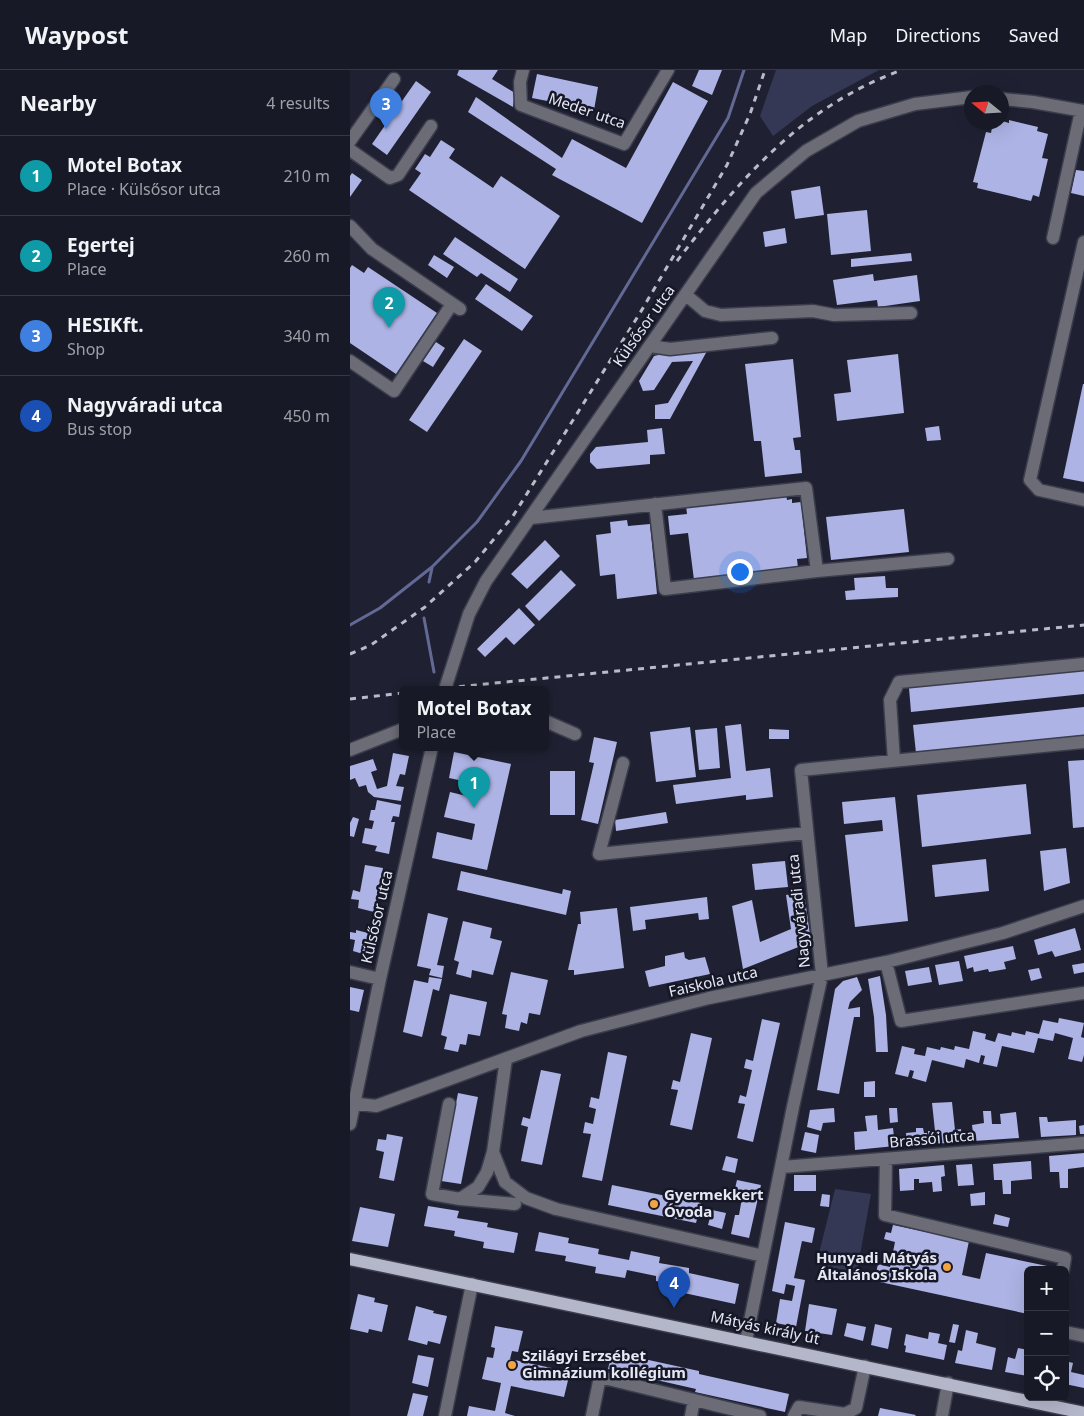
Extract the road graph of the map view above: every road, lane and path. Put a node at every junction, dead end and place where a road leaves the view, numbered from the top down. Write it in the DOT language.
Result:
graph roads {
  1 [pos="523,70"];
  2 [pos="668,70"];
  3 [pos="394,79"];
  4 [pos="964,98"];
  5 [pos="1009,100"];
  6 [pos="1083,111"];
  7 [pos="430,126"];
  8 [pos="350,141"];
  9 [pos="350,150"];
  10 [pos="1078,150"];
  11 [pos="351,228"];
  12 [pos="1053,238"];
  13 [pos="1084,242"];
  14 [pos="686,295"];
  15 [pos="911,313"];
  16 [pos="772,338"];
  17 [pos="650,346"];
  18 [pos="350,361"];
  19 [pos="1084,500"];
  20 [pos="655,504"];
  21 [pos="531,518"];
  22 [pos="948,559"];
  23 [pos="817,571"];
  24 [pos="1084,664"];
  25 [pos="446,686"];
  26 [pos="549,723"];
  27 [pos="399,732"];
  28 [pos="575,734"];
  29 [pos="1084,742"];
  30 [pos="350,750"];
  31 [pos="431,751"];
  32 [pos="894,761"];
  33 [pos="623,763"];
  34 [pos="807,833"];
  35 [pos="1084,906"];
  36 [pos="886,962"];
  37 [pos="350,972"];
  38 [pos="822,975"];
  39 [pos="380,979"];
  40 [pos="1084,993"];
  41 [pos="506,1059"];
  42 [pos="352,1104"];
  43 [pos="449,1104"];
  44 [pos="350,1124"];
  45 [pos="1084,1143"];
  46 [pos="493,1152"];
  47 [pos="886,1159"];
  48 [pos="782,1167"];
  49 [pos="460,1199"];
  50 [pos="515,1204"];
  51 [pos="763,1256"];
  52 [pos="350,1259"];
  53 [pos="1064,1266"];
  54 [pos="472,1284"];
  55 [pos="1069,1333"];
  56 [pos="1084,1336"];
  57 [pos="746,1341"];
  58 [pos="865,1366"];
  59 [pos="948,1383"];
  60 [pos="694,1400"];
  61 [pos="1084,1413"];
  62 [pos="445,1416"];
  63 [pos="594,1416"];
  64 [pos="691,1416"];
  65 [pos="760,1416"];
  66 [pos="794,1416"];
  67 [pos="942,1416"];
  1 -- 2 [label="street, Meder utca"];
  3 -- 8 [label="street"];
  4 -- 14 [label="street, Külsősor utca"];
  5 -- 6 [label="street"];
  6 -- 10 [label="street"];
  7 -- 9 [label="street"];
  10 -- 12 [label="street"];
  11 -- 18 [label="street"];
  13 -- 19 [label="street"];
  14 -- 15 [label="street"];
  14 -- 17 [label="street, Külsősor utca"];
  16 -- 17 [label="street"];
  17 -- 21 [label="street, Külsősor utca"];
  20 -- 21 [label="street"];
  20 -- 23 [label="street"];
  20 -- 23 [label="street"];
  21 -- 25 [label="street, Külsősor utca"];
  22 -- 23 [label="street"];
  24 -- 32 [label="street"];
  26 -- 28 [label="street"];
  27 -- 30 [label="street"];
  29 -- 32 [label="street"];
  31 -- 39 [label="street, Külsősor utca"];
  32 -- 34 [label="street, Nagyváradi utca"];
  33 -- 34 [label="street"];
  34 -- 38 [label="street, Nagyváradi utca"];
  35 -- 36 [label="street, Faiskola utca"];
  36 -- 38 [label="street, Faiskola utca"];
  36 -- 40 [label="street"];
  37 -- 39 [label="street"];
  38 -- 41 [label="street, Faiskola utca"];
  38 -- 48 [label="street, Nagyváradi utca"];
  39 -- 42 [label="street, Külsősor utca"];
  41 -- 42 [label="street, Faiskola utca"];
  41 -- 46 [label="street"];
  42 -- 44 [label="street, Külsősor utca"];
  43 -- 49 [label="street"];
  45 -- 47 [label="street, Brassói utca"];
  46 -- 49 [label="street"];
  46 -- 51 [label="street"];
  47 -- 48 [label="street, Brassói utca"];
  47 -- 53 [label="street"];
  48 -- 51 [label="street, Nagyváradi utca"];
  49 -- 50 [label="street"];
  51 -- 57 [label="street, Nagyváradi utca"];
  52 -- 54 [label="main road, Mátyás király út"];
  54 -- 57 [label="main road, Mátyás király út"];
  54 -- 62 [label="street"];
  55 -- 56 [label="street"];
  57 -- 58 [label="main road, Mátyás király út"];
  58 -- 59 [label="main road, Mátyás király út"];
  58 -- 66 [label="street"];
  59 -- 61 [label="main road, Mátyás király út"];
  59 -- 67 [label="street"];
  60 -- 63 [label="street"];
  60 -- 64 [label="street"];
  60 -- 65 [label="street"];
}
